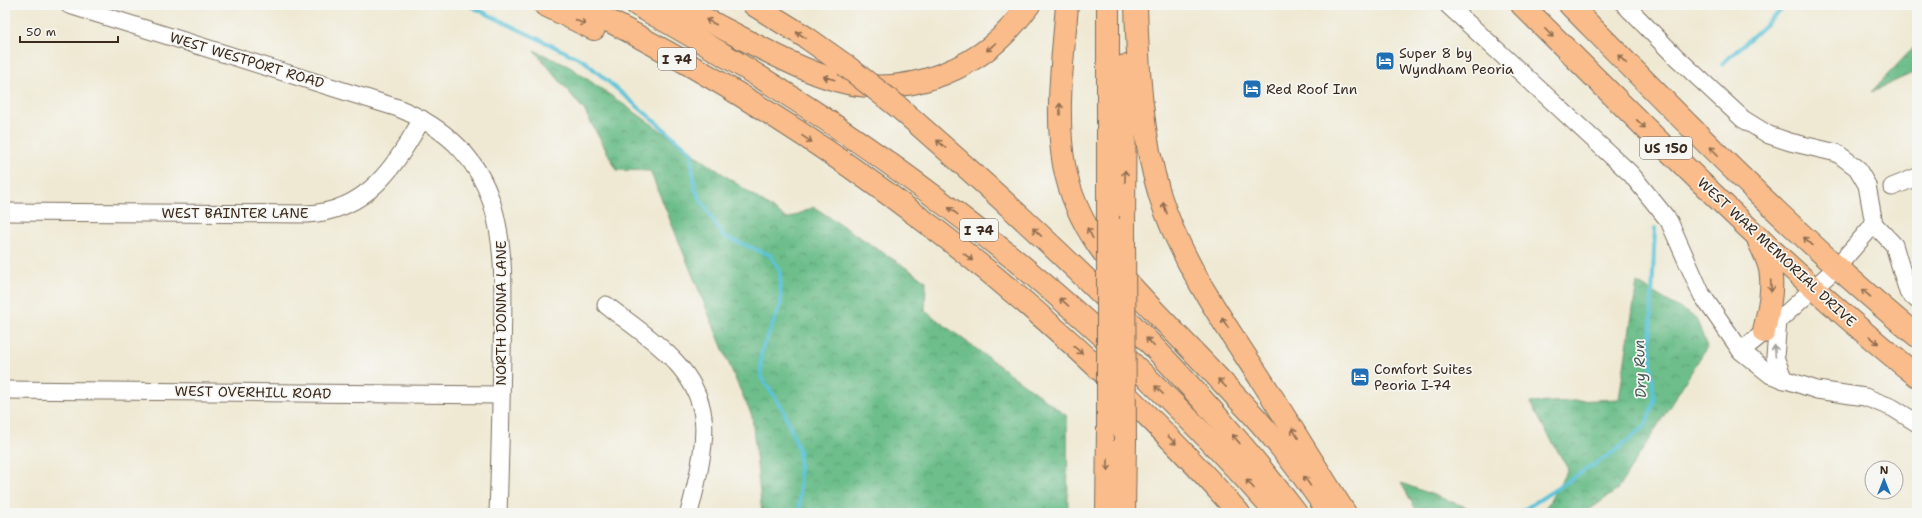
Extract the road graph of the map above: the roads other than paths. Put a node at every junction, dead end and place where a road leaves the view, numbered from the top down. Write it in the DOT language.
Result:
graph roads {
  1 [pos="69,5"];
  2 [pos="545,5"];
  3 [pos="578,5"];
  4 [pos="636,5"];
  5 [pos="678,5"];
  6 [pos="754,5"];
  7 [pos="1029,5"];
  8 [pos="1067,5"];
  9 [pos="1099,5"];
  10 [pos="1108,5"];
  11 [pos="1126,5"];
  12 [pos="1136,5"];
  13 [pos="1448,5"];
  14 [pos="1522,5"];
  15 [pos="1570,5"];
  16 [pos="1625,5"];
  17 [pos="775,117"];
  18 [pos="422,119"];
  19 [pos="1917,177"];
  20 [pos="1892,187"];
  21 [pos="5,212"];
  22 [pos="1113,214"];
  23 [pos="1874,224"];
  24 [pos="1757,235"];
  25 [pos="1836,268"];
  26 [pos="1813,287"];
  27 [pos="1917,300"];
  28 [pos="606,305"];
  29 [pos="1771,326"];
  30 [pos="1917,336"];
  31 [pos="1741,350"];
  32 [pos="1917,376"];
  33 [pos="1784,380"];
  34 [pos="5,390"];
  35 [pos="501,395"];
  36 [pos="1917,423"];
  37 [pos="1205,474"];
  38 [pos="498,513"];
  39 [pos="689,513"];
  40 [pos="1107,513"];
  41 [pos="1124,513"];
  42 [pos="1224,513"];
  43 [pos="1239,513"];
  44 [pos="1276,513"];
  45 [pos="1296,513"];
  46 [pos="1330,513"];
  47 [pos="1346,513"];
  1 -- 18 [label="street, WEST WESTPORT ROAD"];
  2 -- 17 [label="highway, one-way"];
  3 -- 17 [label="highway, I 74"];
  44 -- 4 [label="highway, I 74, one-way"];
  7 -- 5 [label="highway, one-way"];
  45 -- 6 [label="highway, one-way, bridge"];
  46 -- 8 [label="highway, one-way"];
  9 -- 22 [label="highway"];
  10 -- 22 [label="highway"];
  22 -- 11 [label="highway, one-way"];
  47 -- 12 [label="highway, one-way"];
  13 -- 31 [label="street"];
  14 -- 24 [label="highway, WEST WAR MEMORIAL DRIVE / US 150, one-way"];
  25 -- 15 [label="highway, WEST WAR MEMORIAL DRIVE / US 150, one-way"];
  16 -- 23 [label="street"];
  17 -- 37 [label="highway, I 74, one-way"];
  18 -- 21 [label="street, WEST BAINTER LANE"];
  18 -- 35 [label="street, NORTH DONNA LANE"];
  19 -- 20 [label="street"];
  22 -- 40 [label="highway, one-way, bridge"];
  22 -- 41 [label="highway, bridge"];
  23 -- 25 [label="street"];
  23 -- 27 [label="street"];
  24 -- 26 [label="highway, WEST WAR MEMORIAL DRIVE / US 150"];
  24 -- 29 [label="highway, one-way"];
  25 -- 26 [label="street"];
  30 -- 25 [label="highway, WEST WAR MEMORIAL DRIVE / US 150, one-way"];
  26 -- 29 [label="street"];
  26 -- 32 [label="highway, WEST WAR MEMORIAL DRIVE / US 150, one-way"];
  28 -- 39 [label="street"];
  29 -- 31 [label="street"];
  33 -- 29 [label="street, one-way"];
  31 -- 33 [label="street"];
  33 -- 36 [label="street"];
  34 -- 35 [label="street, WEST OVERHILL ROAD"];
  35 -- 38 [label="street, NORTH DONNA LANE"];
  37 -- 42 [label="highway"];
  37 -- 43 [label="highway, I 74"];
}
